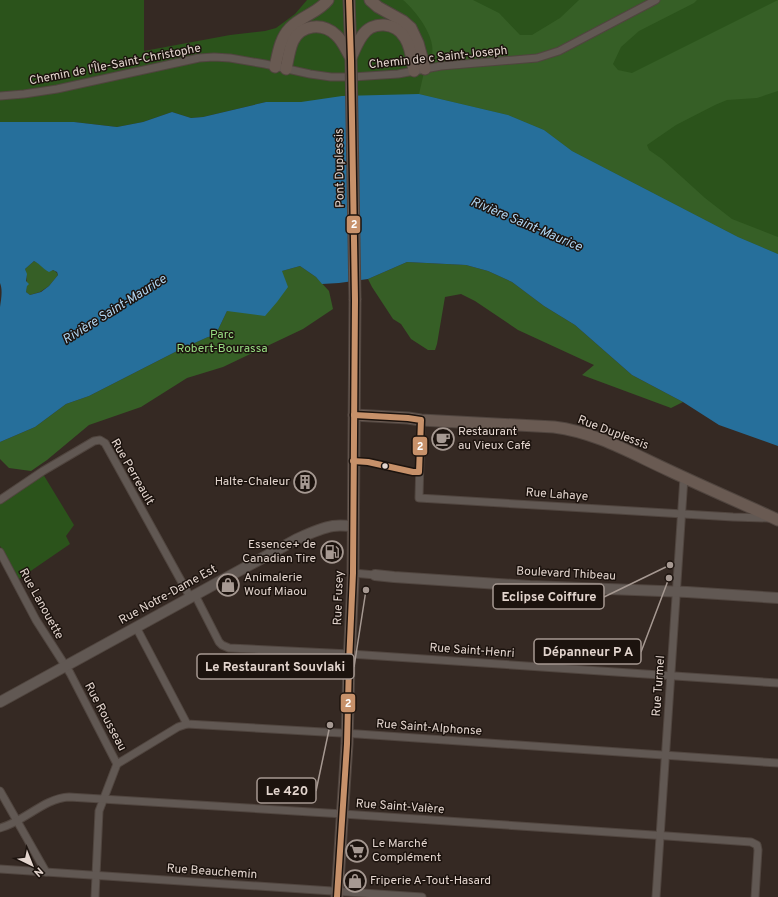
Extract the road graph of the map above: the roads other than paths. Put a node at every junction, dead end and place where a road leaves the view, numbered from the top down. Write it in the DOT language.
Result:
graph roads {
  1 [pos="328,0"];
  2 [pos="349,0"];
  3 [pos="370,0"];
  4 [pos="656,0"];
  5 [pos="351,59"];
  6 [pos="281,68"];
  7 [pos="419,70"];
  8 [pos="352,77"];
  9 [pos="0,96"];
  10 [pos="355,300"];
  11 [pos="354,415"];
  12 [pos="420,420"];
  13 [pos="684,477"];
  14 [pos="0,500"];
  15 [pos="681,514"];
  16 [pos="775,519"];
  17 [pos="353,526"];
  18 [pos="0,552"];
  19 [pos="353,573"];
  20 [pos="375,575"];
  21 [pos="676,592"];
  22 [pos="192,596"];
  23 [pos="778,598"];
  24 [pos="136,627"];
  25 [pos="350,654"];
  26 [pos="65,666"];
  27 [pos="671,676"];
  28 [pos="778,683"];
  29 [pos="0,702"];
  30 [pos="187,724"];
  31 [pos="347,734"];
  32 [pos="666,755"];
  33 [pos="778,763"];
  34 [pos="117,764"];
  35 [pos="0,791"];
  36 [pos="104,799"];
  37 [pos="343,814"];
  38 [pos="16,820"];
  39 [pos="0,828"];
  40 [pos="661,835"];
  41 [pos="0,869"];
  42 [pos="46,872"];
  43 [pos="96,875"];
  44 [pos="337,894"];
  45 [pos="94,897"];
  46 [pos="422,897"];
  47 [pos="656,897"];
  48 [pos="755,897"];
  1 -- 6 [label="main road"];
  2 -- 5 [label="main road, Pont Duplessis"];
  3 -- 7 [label="main road"];
  4 -- 7 [label="street, Chemin de c Saint-Joseph"];
  5 -- 6 [label="main road"];
  5 -- 7 [label="main road"];
  5 -- 10 [label="main road, Pont Duplessis, bridge"];
  6 -- 8 [label="street, Chemin de l'Île-Saint-Christophe"];
  6 -- 9 [label="street, Chemin de l'Île-Saint-Christophe"];
  7 -- 8 [label="street, Chemin de c Saint-Joseph"];
  10 -- 11 [label="main road, Rue Fusey"];
  11 -- 12 [label="main road, Rue Duplessis"];
  11 -- 17 [label="main road, Rue Fusey"];
  12 -- 13 [label="main road, Rue Duplessis"];
  12 -- 15 [label="street, Rue Lahaye"];
  13 -- 15 [label="street, Rue Turmel"];
  13 -- 16 [label="main road, Rue Duplessis"];
  14 -- 22 [label="street, Rue Perreault"];
  15 -- 16 [label="street, Rue Lahaye"];
  15 -- 21 [label="street, Rue Turmel"];
  17 -- 19 [label="main road, Rue Fusey"];
  17 -- 22 [label="street, Rue Notre-Dame Est"];
  18 -- 26 [label="street, Rue Lanouette"];
  19 -- 20 [label="street, Boulevard Thibeau"];
  19 -- 25 [label="main road, Rue Fusey"];
  20 -- 21 [label="street, Boulevard Thibeau"];
  21 -- 23 [label="street, Boulevard Thibeau"];
  21 -- 27 [label="street, Rue Turmel"];
  22 -- 24 [label="street, Rue Notre-Dame Est"];
  22 -- 25 [label="street, Rue Saint-Henri"];
  24 -- 26 [label="street, Rue Notre-Dame Est"];
  24 -- 30 [label="street"];
  25 -- 27 [label="street, Rue Saint-Henri"];
  25 -- 31 [label="main road, Rue Fusey"];
  26 -- 29 [label="street, Rue Notre-Dame Est"];
  26 -- 34 [label="street, Rue Rousseau"];
  27 -- 28 [label="street, Rue Saint-Henri"];
  27 -- 32 [label="street, Rue Turmel"];
  30 -- 31 [label="street, Rue Saint-Alphonse"];
  30 -- 34 [label="street"];
  31 -- 32 [label="street, Rue Saint-Alphonse"];
  31 -- 37 [label="main road, Rue Fusey"];
  32 -- 33 [label="street, Rue Saint-Alphonse"];
  32 -- 40 [label="street, Rue Turmel"];
  34 -- 36 [label="street, Rue Rousseau"];
  35 -- 38 [label="street"];
  36 -- 37 [label="street, Rue Saint-Valère"];
  36 -- 38 [label="street, Rue Saint-Valère"];
  36 -- 43 [label="street, Rue Rousseau"];
  37 -- 40 [label="street, Rue Saint-Valère"];
  37 -- 44 [label="main road, Rue Fusey"];
  38 -- 39 [label="street, Rue Saint-Valère"];
  38 -- 42 [label="street"];
  40 -- 47 [label="street, Rue Turmel"];
  40 -- 48 [label="street, Rue Saint-Valère"];
  41 -- 42 [label="street, Rue Beauchemin"];
  42 -- 43 [label="street, Rue Beauchemin"];
  43 -- 44 [label="street, Rue Beauchemin"];
  43 -- 45 [label="street, Rue Rousseau"];
  44 -- 46 [label="street, Rue Beauchemin"];
}
